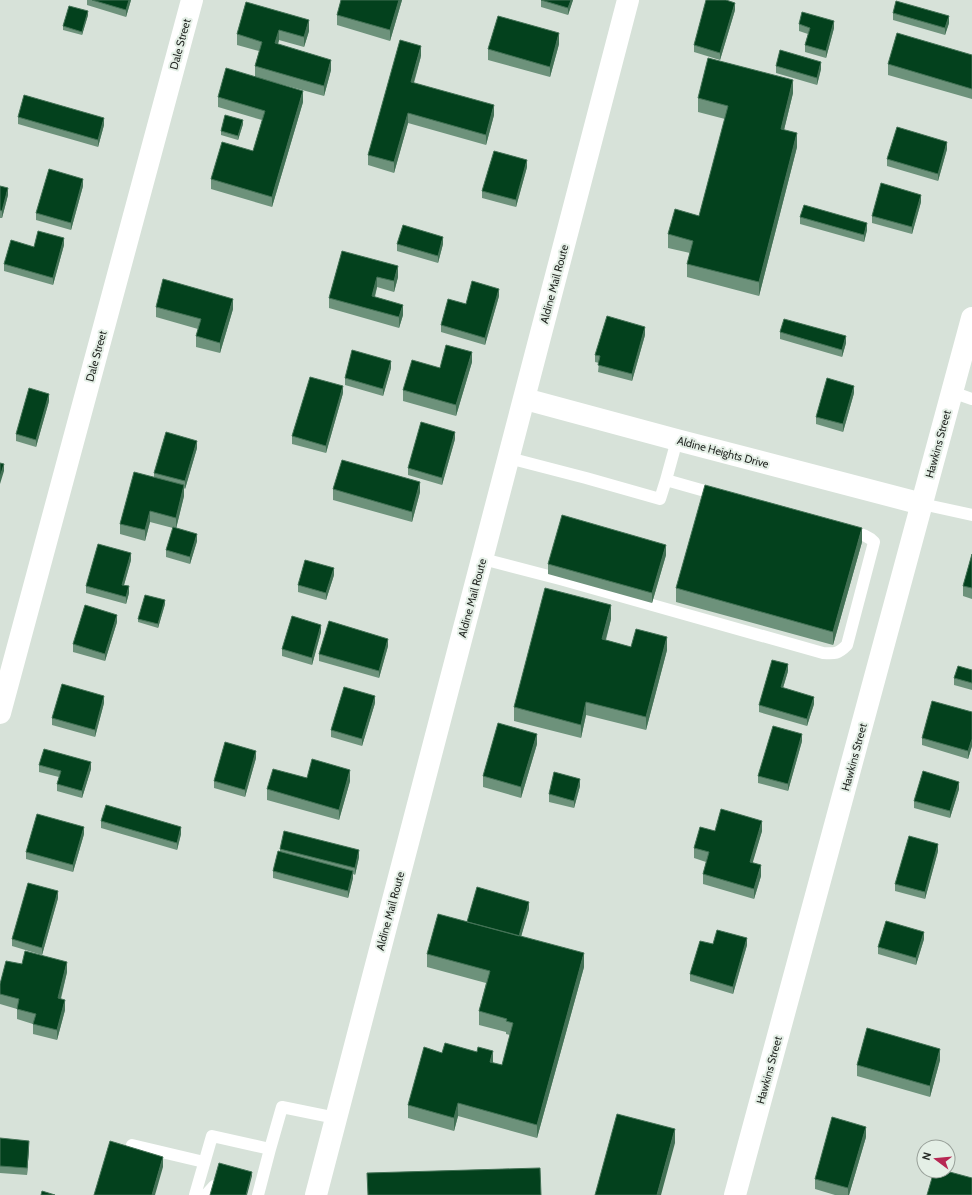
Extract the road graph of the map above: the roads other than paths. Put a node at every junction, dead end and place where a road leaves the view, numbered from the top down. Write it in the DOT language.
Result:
graph roads {
  1 [pos="192,0"];
  2 [pos="628,0"];
  3 [pos="972,318"];
  4 [pos="962,395"];
  5 [pos="525,399"];
  6 [pos="677,440"];
  7 [pos="509,458"];
  8 [pos="666,480"];
  9 [pos="730,498"];
  10 [pos="922,504"];
  11 [pos="972,515"];
  12 [pos="835,527"];
  13 [pos="482,559"];
  14 [pos="0,713"];
  15 [pos="336,1118"];
  16 [pos="132,1145"];
  17 [pos="270,1149"];
  18 [pos="204,1162"];
  19 [pos="195,1195"];
  20 [pos="258,1195"];
  21 [pos="316,1195"];
  22 [pos="735,1195"];
  1 -- 14 [label="main road, Dale Street"];
  2 -- 5 [label="main road, Aldine Mail Route"];
  3 -- 4 [label="main road, Hawkins Street"];
  4 -- 10 [label="main road, Hawkins Street"];
  5 -- 6 [label="main road, Aldine Heights Drive"];
  5 -- 7 [label="main road, Aldine Mail Route"];
  6 -- 8 [label="lane"];
  6 -- 10 [label="main road, Aldine Heights Drive"];
  7 -- 8 [label="lane"];
  7 -- 13 [label="main road, Aldine Mail Route"];
  8 -- 9 [label="lane"];
  10 -- 11 [label="lane"];
  10 -- 22 [label="main road, Hawkins Street"];
  12 -- 13 [label="lane"];
  13 -- 15 [label="main road, Aldine Mail Route"];
  15 -- 17 [label="lane"];
  15 -- 21 [label="main road, Aldine Mail Route"];
  16 -- 18 [label="lane"];
  17 -- 18 [label="lane"];
  17 -- 20 [label="lane"];
  18 -- 19 [label="lane"];
}
